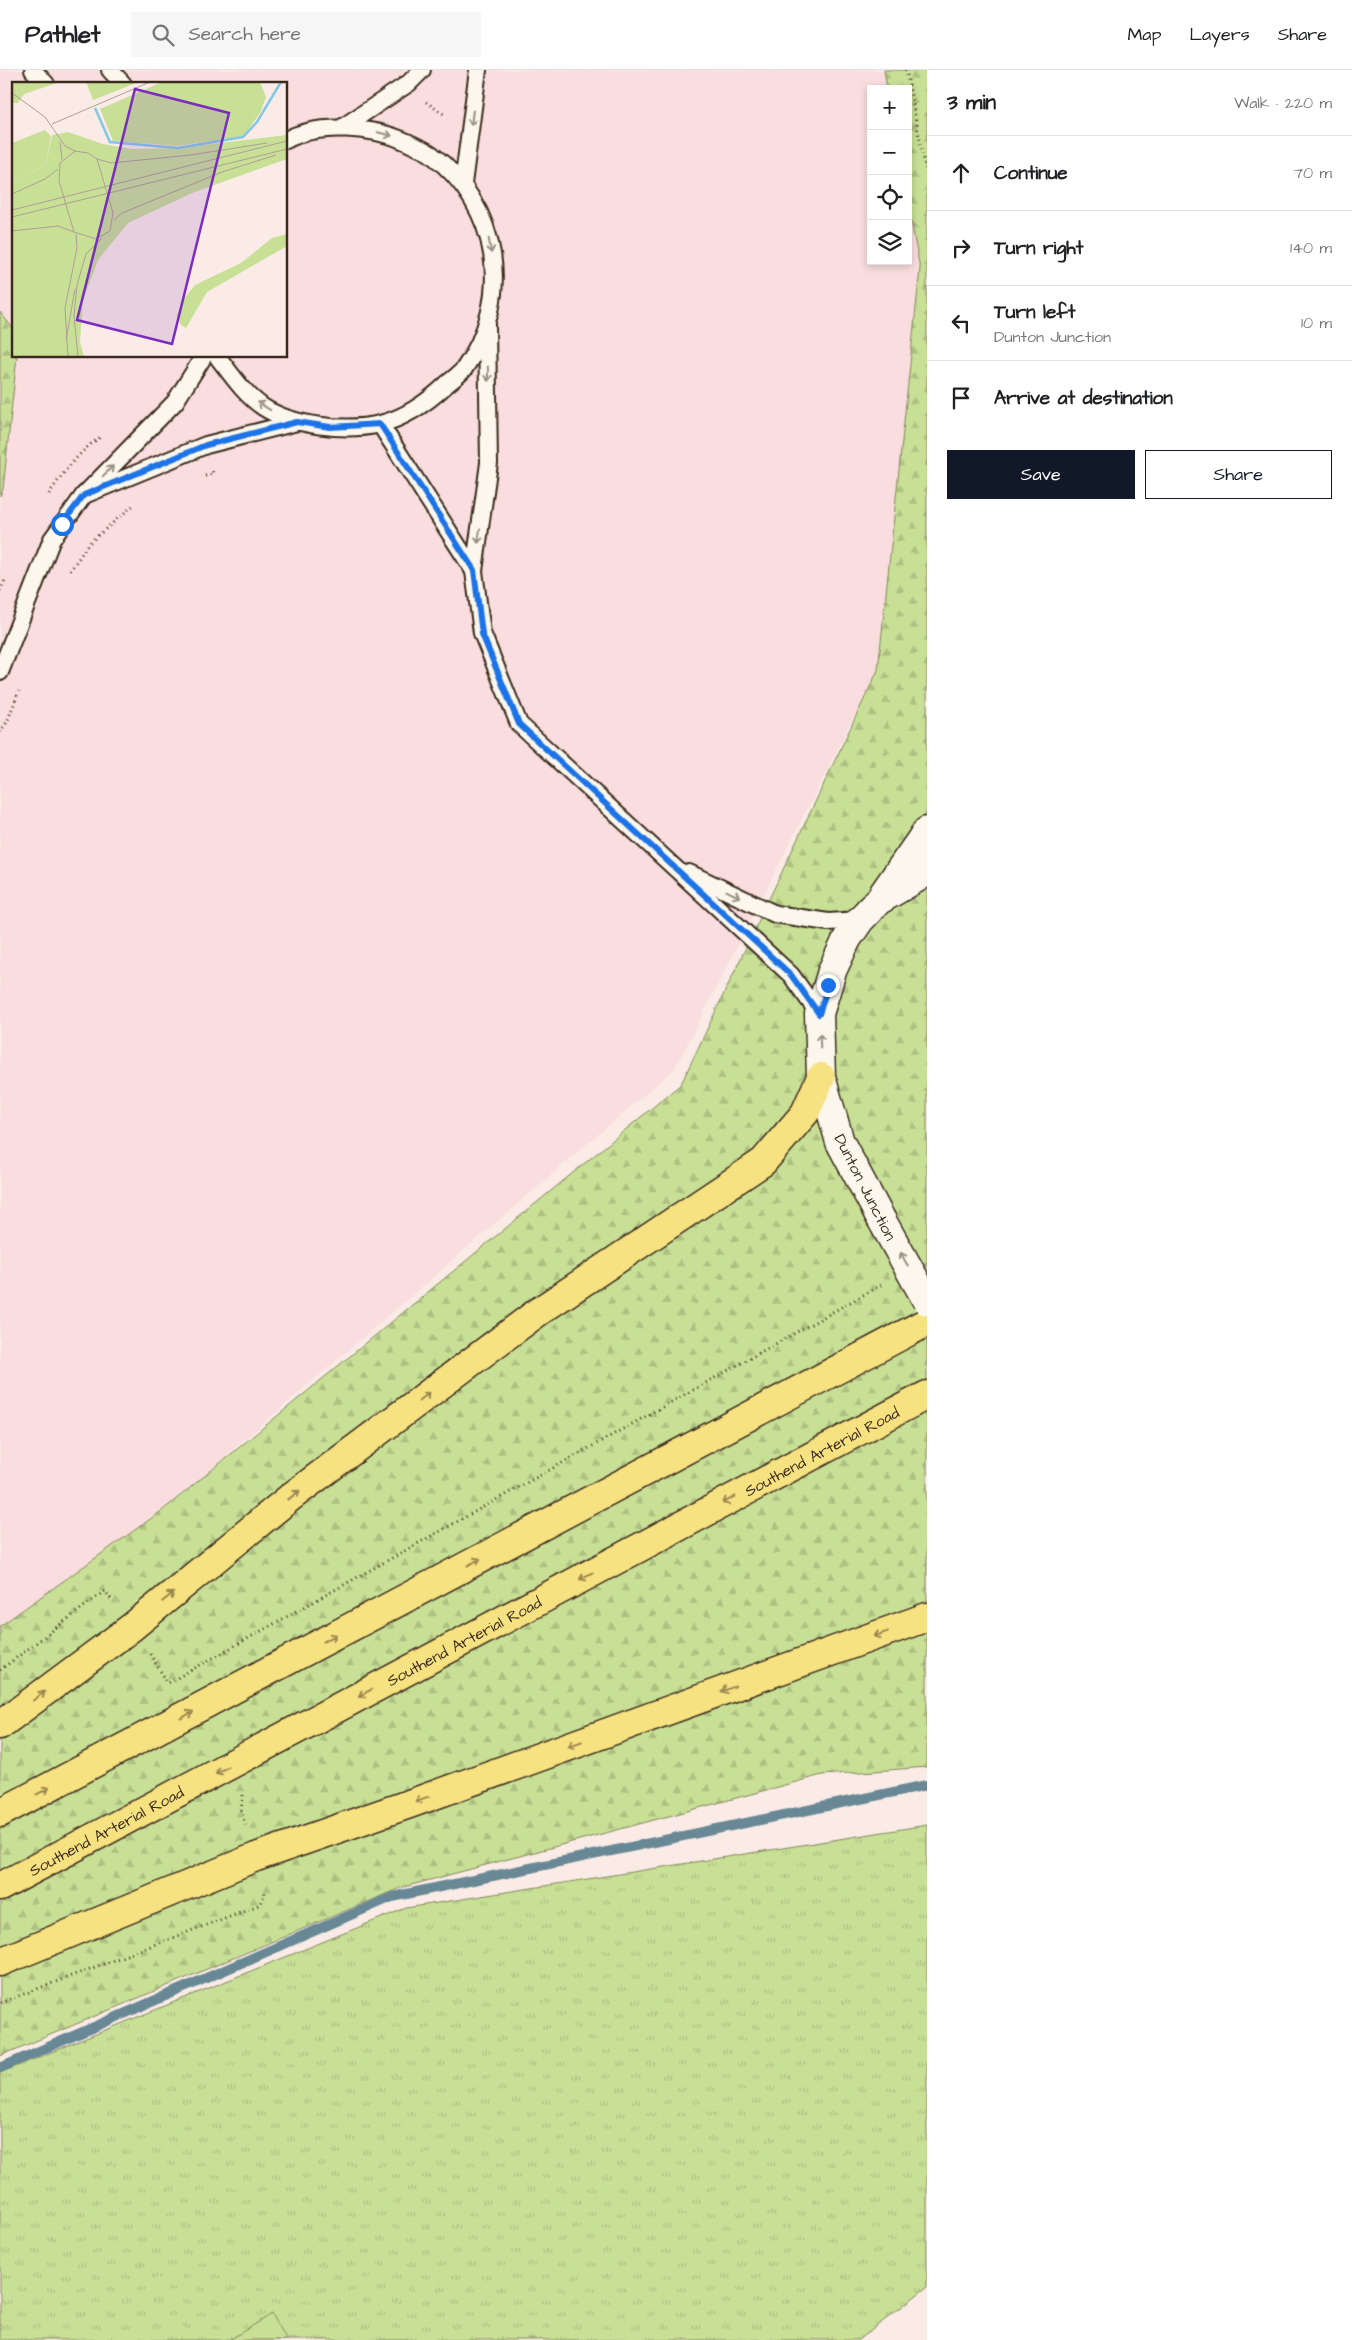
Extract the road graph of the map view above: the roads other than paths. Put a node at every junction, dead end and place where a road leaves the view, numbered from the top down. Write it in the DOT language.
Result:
graph roads {
  1 [pos="33,70"];
  2 [pos="110,70"];
  3 [pos="422,70"];
  4 [pos="478,70"];
  5 [pos="44,82"];
  6 [pos="121,82"];
  7 [pos="343,127"];
  8 [pos="288,139"];
  9 [pos="463,184"];
  10 [pos="487,325"];
  11 [pos="203,358"];
  12 [pos="218,358"];
  13 [pos="297,422"];
  14 [pos="380,424"];
  15 [pos="84,495"];
  16 [pos="474,570"];
  17 [pos="0,672"];
  18 [pos="927,831"];
  19 [pos="673,865"];
  20 [pos="927,872"];
  21 [pos="869,911"];
  22 [pos="819,1014"];
  23 [pos="821,1076"];
  24 [pos="927,1301"];
  25 [pos="927,1322"];
  26 [pos="927,1395"];
  27 [pos="927,1617"];
  28 [pos="0,1725"];
  29 [pos="0,1814"];
  30 [pos="0,1887"];
  31 [pos="0,1962"];
  1 -- 5 [label="lane"];
  2 -- 6 [label="lane"];
  3 -- 7 [label="lane"];
  4 -- 9 [label="lane, one-way"];
  7 -- 8 [label="lane"];
  7 -- 9 [label="lane, one-way"];
  9 -- 10 [label="lane, one-way"];
  10 -- 14 [label="lane"];
  10 -- 16 [label="lane, one-way"];
  15 -- 11 [label="lane, one-way"];
  13 -- 12 [label="lane, one-way"];
  13 -- 14 [label="lane"];
  13 -- 15 [label="lane"];
  14 -- 16 [label="lane"];
  15 -- 17 [label="lane"];
  16 -- 19 [label="lane"];
  18 -- 21 [label="main road"];
  19 -- 21 [label="lane, one-way"];
  19 -- 22 [label="lane"];
  20 -- 21 [label="main road, Dunton Junction"];
  21 -- 22 [label="main road, Dunton Junction"];
  23 -- 22 [label="main road, Dunton Junction, one-way"];
  24 -- 23 [label="main road, Dunton Junction, one-way, bridge"];
  28 -- 23 [label="highway, one-way"];
  29 -- 25 [label="highway, one-way"];
  26 -- 30 [label="highway, Southend Arterial Road, one-way"];
  27 -- 31 [label="highway, one-way"];
}
